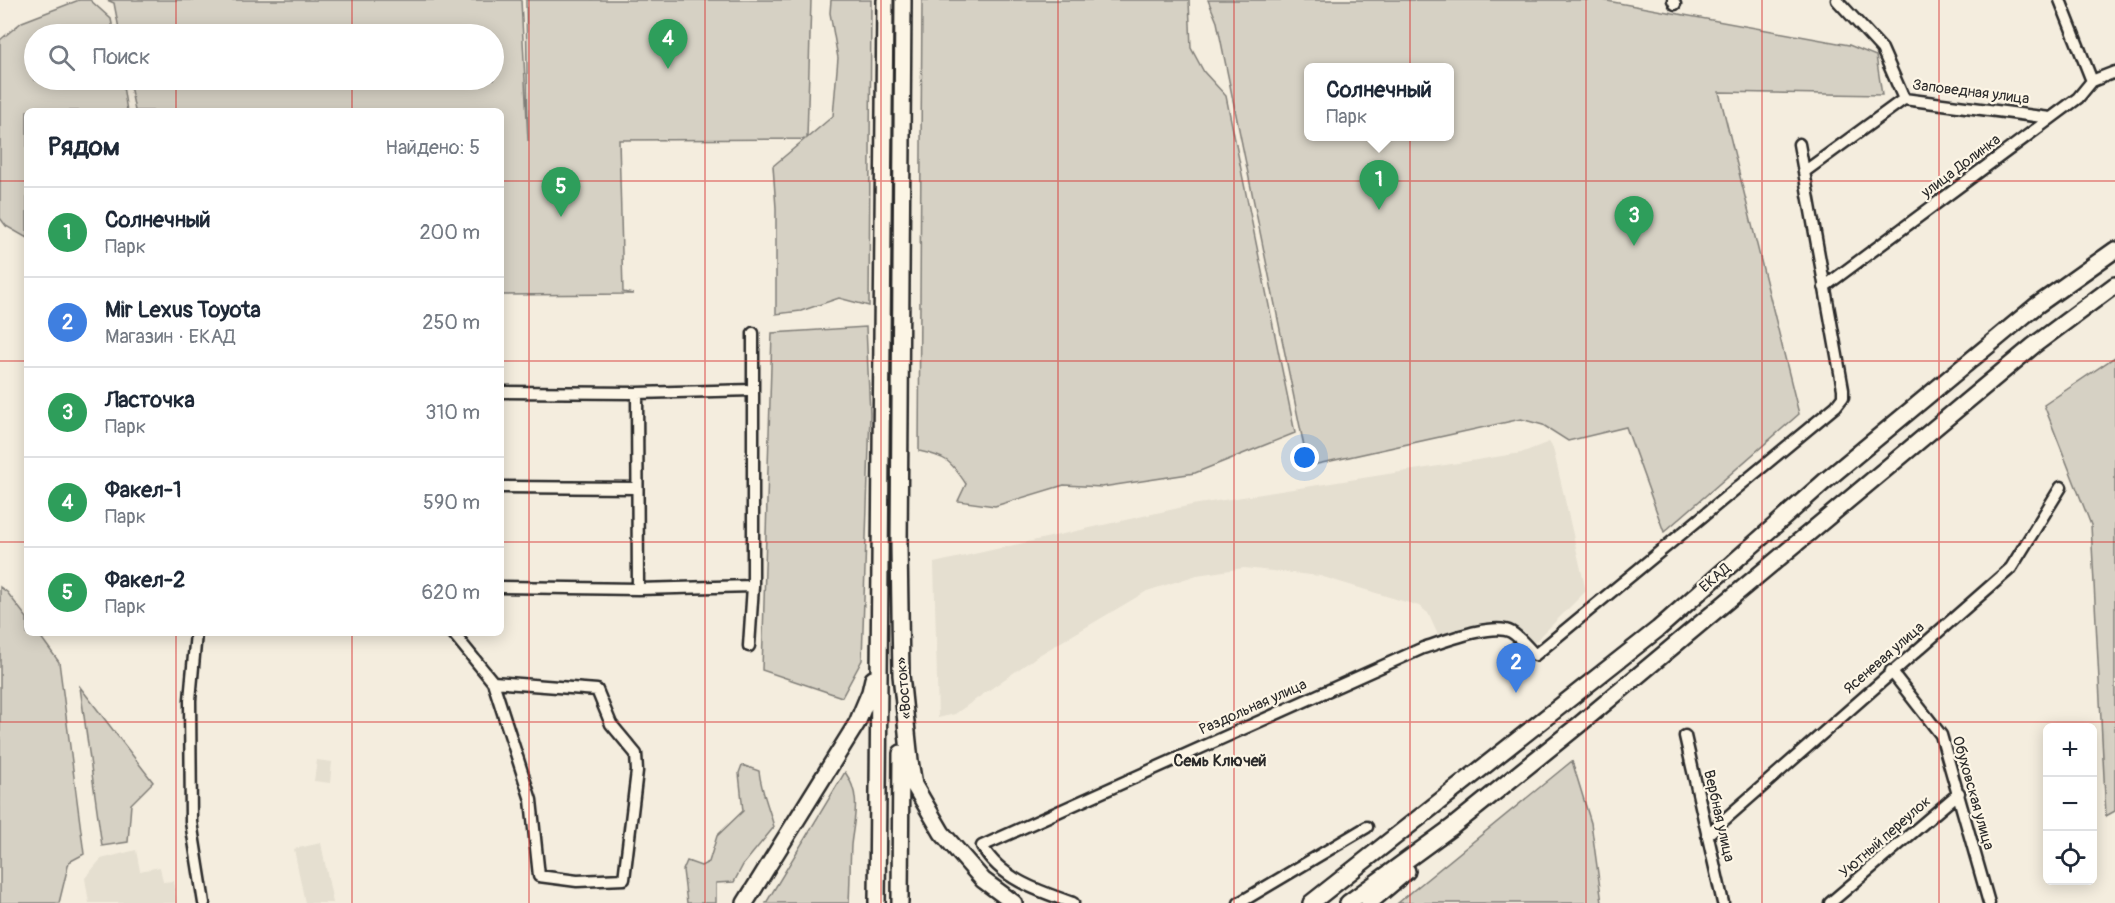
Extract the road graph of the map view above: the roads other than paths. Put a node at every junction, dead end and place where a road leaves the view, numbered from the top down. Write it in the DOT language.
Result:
graph roads {
  1 [pos="885,0"];
  2 [pos="903,0"];
  3 [pos="1837,0"];
  4 [pos="2060,0"];
  5 [pos="2115,72"];
  6 [pos="2092,81"];
  7 [pos="1904,99"];
  8 [pos="2050,118"];
  9 [pos="1799,144"];
  10 [pos="1804,172"];
  11 [pos="2115,250"];
  12 [pos="2115,285"];
  13 [pos="1824,287"];
  14 [pos="753,333"];
  15 [pos="753,390"];
  16 [pos="504,392"];
  17 [pos="637,393"];
  18 [pos="2061,487"];
  19 [pos="504,488"];
  20 [pos="637,488"];
  21 [pos="753,586"];
  22 [pos="504,587"];
  23 [pos="638,589"];
  24 [pos="196,636"];
  25 [pos="455,636"];
  26 [pos="879,640"];
  27 [pos="749,646"];
  28 [pos="1891,671"];
  29 [pos="901,675"];
  30 [pos="493,682"];
  31 [pos="1685,736"];
  32 [pos="1959,793"];
  33 [pos="1366,827"];
  34 [pos="1452,827"];
  35 [pos="1707,835"];
  36 [pos="1332,887"];
  37 [pos="204,903"];
  38 [pos="745,903"];
  39 [pos="877,903"];
  40 [pos="900,903"];
  41 [pos="1014,903"];
  42 [pos="1073,903"];
  43 [pos="1239,903"];
  44 [pos="1305,903"];
  45 [pos="1311,903"];
  46 [pos="1348,903"];
  47 [pos="1369,903"];
  48 [pos="1723,903"];
  49 [pos="1830,903"];
  50 [pos="1989,903"];
  1 -- 26 [label="highway, «Восток»"];
  2 -- 29 [label="highway, «Восток»"];
  3 -- 7 [label="street"];
  4 -- 6 [label="street"];
  5 -- 6 [label="street, улица Долинка"];
  6 -- 8 [label="street, улица Долинка"];
  7 -- 8 [label="street, Заповедная улица"];
  7 -- 10 [label="street, Заповедная улица"];
  8 -- 13 [label="street, улица Долинка"];
  9 -- 10 [label="street"];
  10 -- 13 [label="street"];
  11 -- 36 [label="highway, ЕКАД"];
  12 -- 34 [label="highway, ЕКАД"];
  13 -- 42 [label="street, Раздольная улица"];
  14 -- 15 [label="street"];
  15 -- 17 [label="street"];
  15 -- 21 [label="street"];
  16 -- 17 [label="street"];
  17 -- 20 [label="street"];
  18 -- 28 [label="street, Ясеневая улица"];
  19 -- 20 [label="street"];
  20 -- 23 [label="street"];
  21 -- 23 [label="street"];
  21 -- 27 [label="street"];
  22 -- 23 [label="street"];
  24 -- 37 [label="street"];
  25 -- 30 [label="street"];
  26 -- 38 [label="highway"];
  26 -- 39 [label="highway, «Восток»"];
  28 -- 32 [label="street, Обуховская улица"];
  28 -- 35 [label="street, Ясеневая улица"];
  29 -- 40 [label="highway"];
  29 -- 41 [label="highway, «Восток»"];
  30 -- 30 [label="street"];
  31 -- 35 [label="street, Вербная улица"];
  32 -- 49 [label="street, Уютный переулок"];
  32 -- 50 [label="street, Обуховская улица"];
  33 -- 43 [label="street"];
  34 -- 46 [label="highway, ЕКАД"];
  34 -- 47 [label="highway"];
  35 -- 48 [label="street, Вербная улица"];
  36 -- 44 [label="highway"];
  36 -- 45 [label="highway, ЕКАД"];
}
